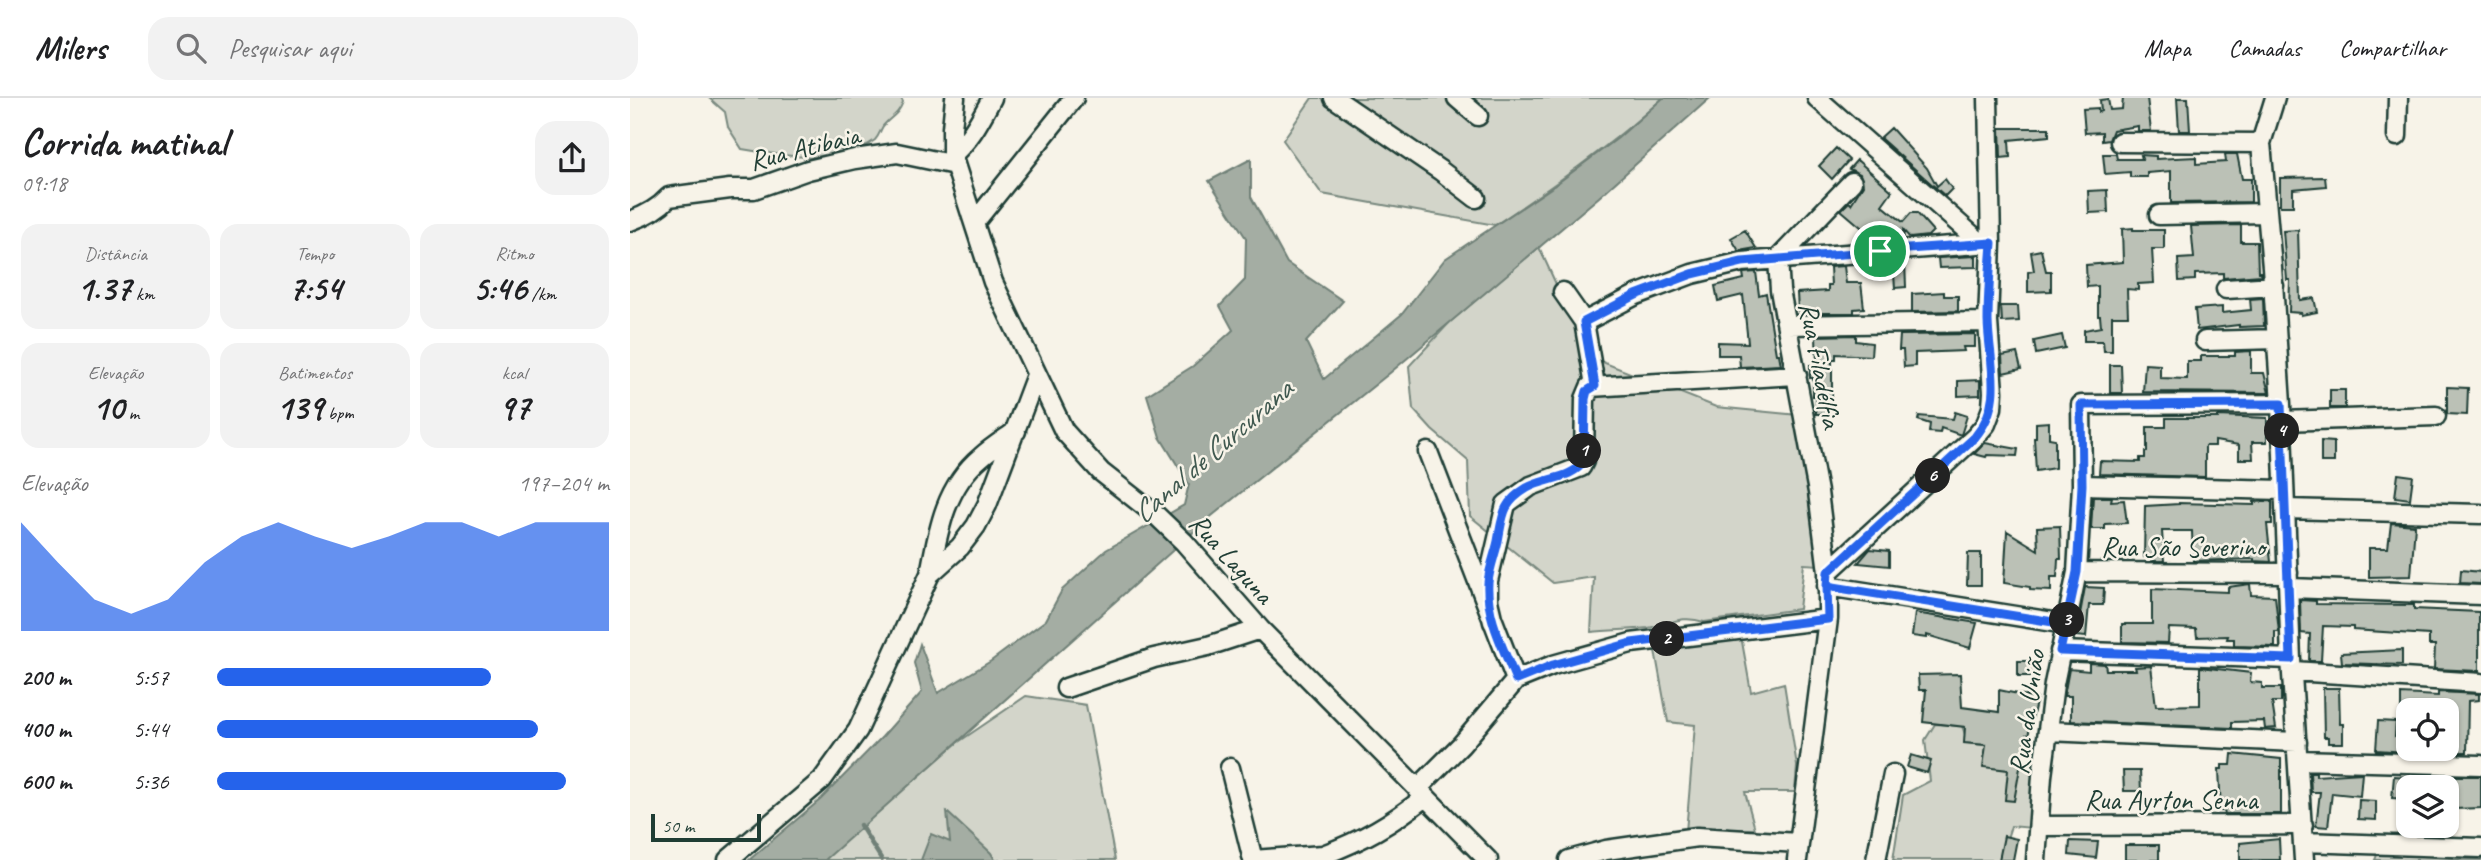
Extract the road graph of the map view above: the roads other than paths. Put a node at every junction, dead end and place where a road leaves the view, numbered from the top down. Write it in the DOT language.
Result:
graph roads {
  1 [pos="956,98"];
  2 [pos="992,98"];
  3 [pos="1074,98"];
  4 [pos="1334,98"];
  5 [pos="1457,98"];
  6 [pos="1816,98"];
  7 [pos="1988,98"];
  8 [pos="2276,98"];
  9 [pos="2398,98"];
  10 [pos="1478,116"];
  11 [pos="2397,136"];
  12 [pos="2120,142"];
  13 [pos="2260,143"];
  14 [pos="954,160"];
  15 [pos="1852,182"];
  16 [pos="1476,198"];
  17 [pos="2266,213"];
  18 [pos="2160,215"];
  19 [pos="630,221"];
  20 [pos="974,223"];
  21 [pos="1987,244"];
  22 [pos="1778,259"];
  23 [pos="2274,286"];
  24 [pos="2226,289"];
  25 [pos="1563,292"];
  26 [pos="1584,322"];
  27 [pos="1988,322"];
  28 [pos="1787,325"];
  29 [pos="2277,339"];
  30 [pos="2205,341"];
  31 [pos="1037,375"];
  32 [pos="1797,375"];
  33 [pos="1595,386"];
  34 [pos="2281,413"];
  35 [pos="2436,416"];
  36 [pos="1016,431"];
  37 [pos="1428,452"];
  38 [pos="2082,485"];
  39 [pos="2283,490"];
  40 [pos="2285,509"];
  41 [pos="2481,514"];
  42 [pos="2077,572"];
  43 [pos="930,574"];
  44 [pos="1828,579"];
  45 [pos="2289,580"];
  46 [pos="2481,595"];
  47 [pos="1828,619"];
  48 [pos="1493,622"];
  49 [pos="2066,624"];
  50 [pos="1260,629"];
  51 [pos="2060,651"];
  52 [pos="2292,665"];
  53 [pos="1516,680"];
  54 [pos="2481,683"];
  55 [pos="1066,688"];
  56 [pos="2048,731"];
  57 [pos="2298,751"];
  58 [pos="2481,765"];
  59 [pos="1230,768"];
  60 [pos="1893,774"];
  61 [pos="1421,793"];
  62 [pos="2039,827"];
  63 [pos="2303,842"];
  64 [pos="2481,848"];
  65 [pos="1797,851"];
  66 [pos="1321,858"];
  67 [pos="728,860"];
  68 [pos="1253,860"];
  69 [pos="1488,860"];
  70 [pos="1569,860"];
  71 [pos="1876,860"];
  72 [pos="2036,860"];
  1 -- 14 [label="street, Rua Laguna"];
  2 -- 14 [label="street"];
  3 -- 20 [label="street"];
  4 -- 16 [label="street"];
  5 -- 10 [label="street"];
  6 -- 21 [label="street"];
  7 -- 21 [label="street"];
  8 -- 13 [label="street"];
  9 -- 11 [label="street"];
  12 -- 13 [label="street"];
  13 -- 17 [label="street"];
  14 -- 19 [label="street, Rua Atibaia"];
  14 -- 20 [label="street, Rua Laguna"];
  15 -- 22 [label="street"];
  17 -- 18 [label="street"];
  17 -- 23 [label="street"];
  20 -- 31 [label="street, Rua Laguna"];
  21 -- 22 [label="street"];
  21 -- 27 [label="street"];
  22 -- 26 [label="street"];
  22 -- 28 [label="street, Rua Filadélfia"];
  23 -- 24 [label="street"];
  23 -- 29 [label="street"];
  25 -- 26 [label="street"];
  26 -- 33 [label="street"];
  27 -- 28 [label="street"];
  27 -- 44 [label="street"];
  28 -- 32 [label="street, Rua Filadélfia"];
  29 -- 30 [label="street"];
  29 -- 34 [label="street"];
  31 -- 36 [label="street"];
  31 -- 50 [label="street, Rua Laguna"];
  32 -- 33 [label="street"];
  32 -- 44 [label="street, Rua Filadélfia"];
  33 -- 48 [label="street"];
  34 -- 35 [label="street"];
  34 -- 38 [label="street, Rua da União"];
  34 -- 39 [label="street"];
  36 -- 43 [label="street"];
  36 -- 43 [label="street"];
  37 -- 48 [label="street"];
  38 -- 39 [label="street"];
  38 -- 42 [label="street, Rua da União"];
  39 -- 40 [label="street"];
  40 -- 41 [label="street"];
  40 -- 45 [label="street"];
  42 -- 45 [label="street, Rua São Severino"];
  42 -- 49 [label="street, Rua da União"];
  43 -- 67 [label="street"];
  44 -- 47 [label="street, Rua Filadélfia"];
  44 -- 49 [label="street"];
  45 -- 46 [label="street, Rua São Severino"];
  45 -- 52 [label="street"];
  47 -- 53 [label="street"];
  47 -- 65 [label="street, Rua Filadélfia"];
  48 -- 53 [label="street"];
  49 -- 51 [label="street, Rua da União"];
  50 -- 55 [label="street"];
  50 -- 61 [label="street, Rua Laguna"];
  51 -- 52 [label="street"];
  51 -- 56 [label="street, Rua da União"];
  52 -- 54 [label="street"];
  52 -- 57 [label="street"];
  53 -- 61 [label="street"];
  56 -- 57 [label="street"];
  56 -- 62 [label="street, Rua da União"];
  57 -- 58 [label="street"];
  57 -- 63 [label="street"];
  59 -- 68 [label="street"];
  60 -- 71 [label="street"];
  61 -- 66 [label="street"];
  61 -- 69 [label="street, Rua Laguna"];
  62 -- 63 [label="street, Rua Ayrton Senna"];
  62 -- 72 [label="street, Rua da União"];
  63 -- 64 [label="street, Rua Ayrton Senna"];
  65 -- 70 [label="street"];
  66 -- 68 [label="street"];
}
